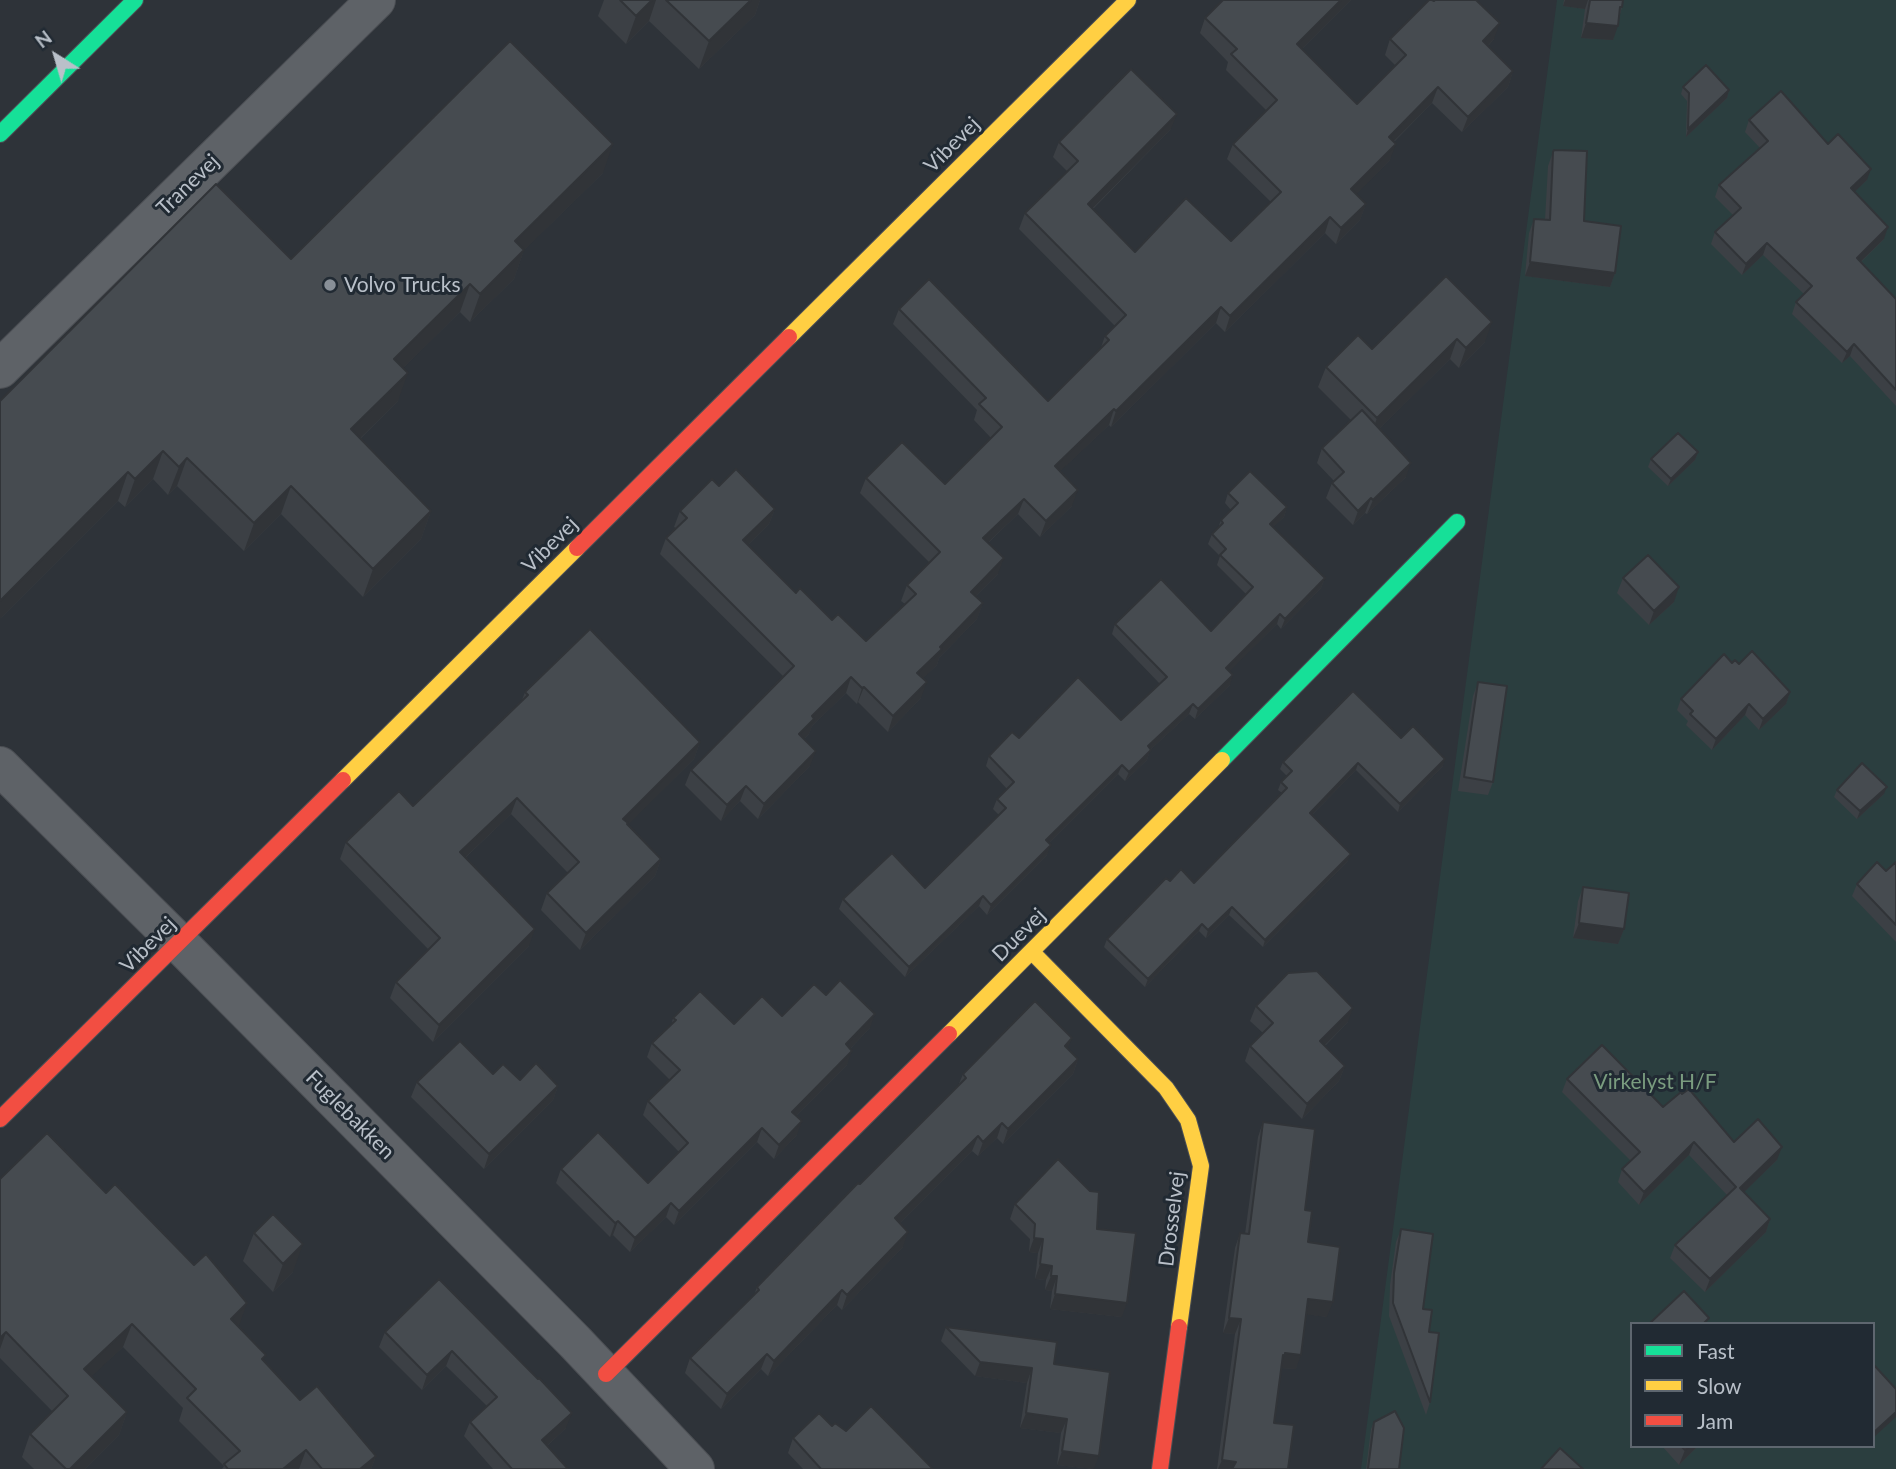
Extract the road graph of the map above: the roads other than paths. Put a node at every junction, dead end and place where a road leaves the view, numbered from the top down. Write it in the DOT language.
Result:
graph roads {
  1 [pos="135,0"];
  2 [pos="376,0"];
  3 [pos="1128,0"];
  4 [pos="0,134"];
  5 [pos="0,369"];
  6 [pos="1457,522"];
  7 [pos="0,766"];
  8 [pos="179,943"];
  9 [pos="1032,952"];
  10 [pos="0,1119"];
  11 [pos="606,1374"];
  12 [pos="695,1469"];
  13 [pos="1160,1469"];
  1 -- 4 [label="street"];
  2 -- 5 [label="street, Tranevej"];
  3 -- 8 [label="street, Vibevej"];
  6 -- 9 [label="street, Duevej"];
  7 -- 8 [label="street, Fuglebakken"];
  8 -- 10 [label="street, Vibevej"];
  8 -- 11 [label="street, Fuglebakken"];
  9 -- 11 [label="street, Duevej"];
  9 -- 13 [label="street, Drosselvej"];
  11 -- 12 [label="street, Fuglebakken"];
}
